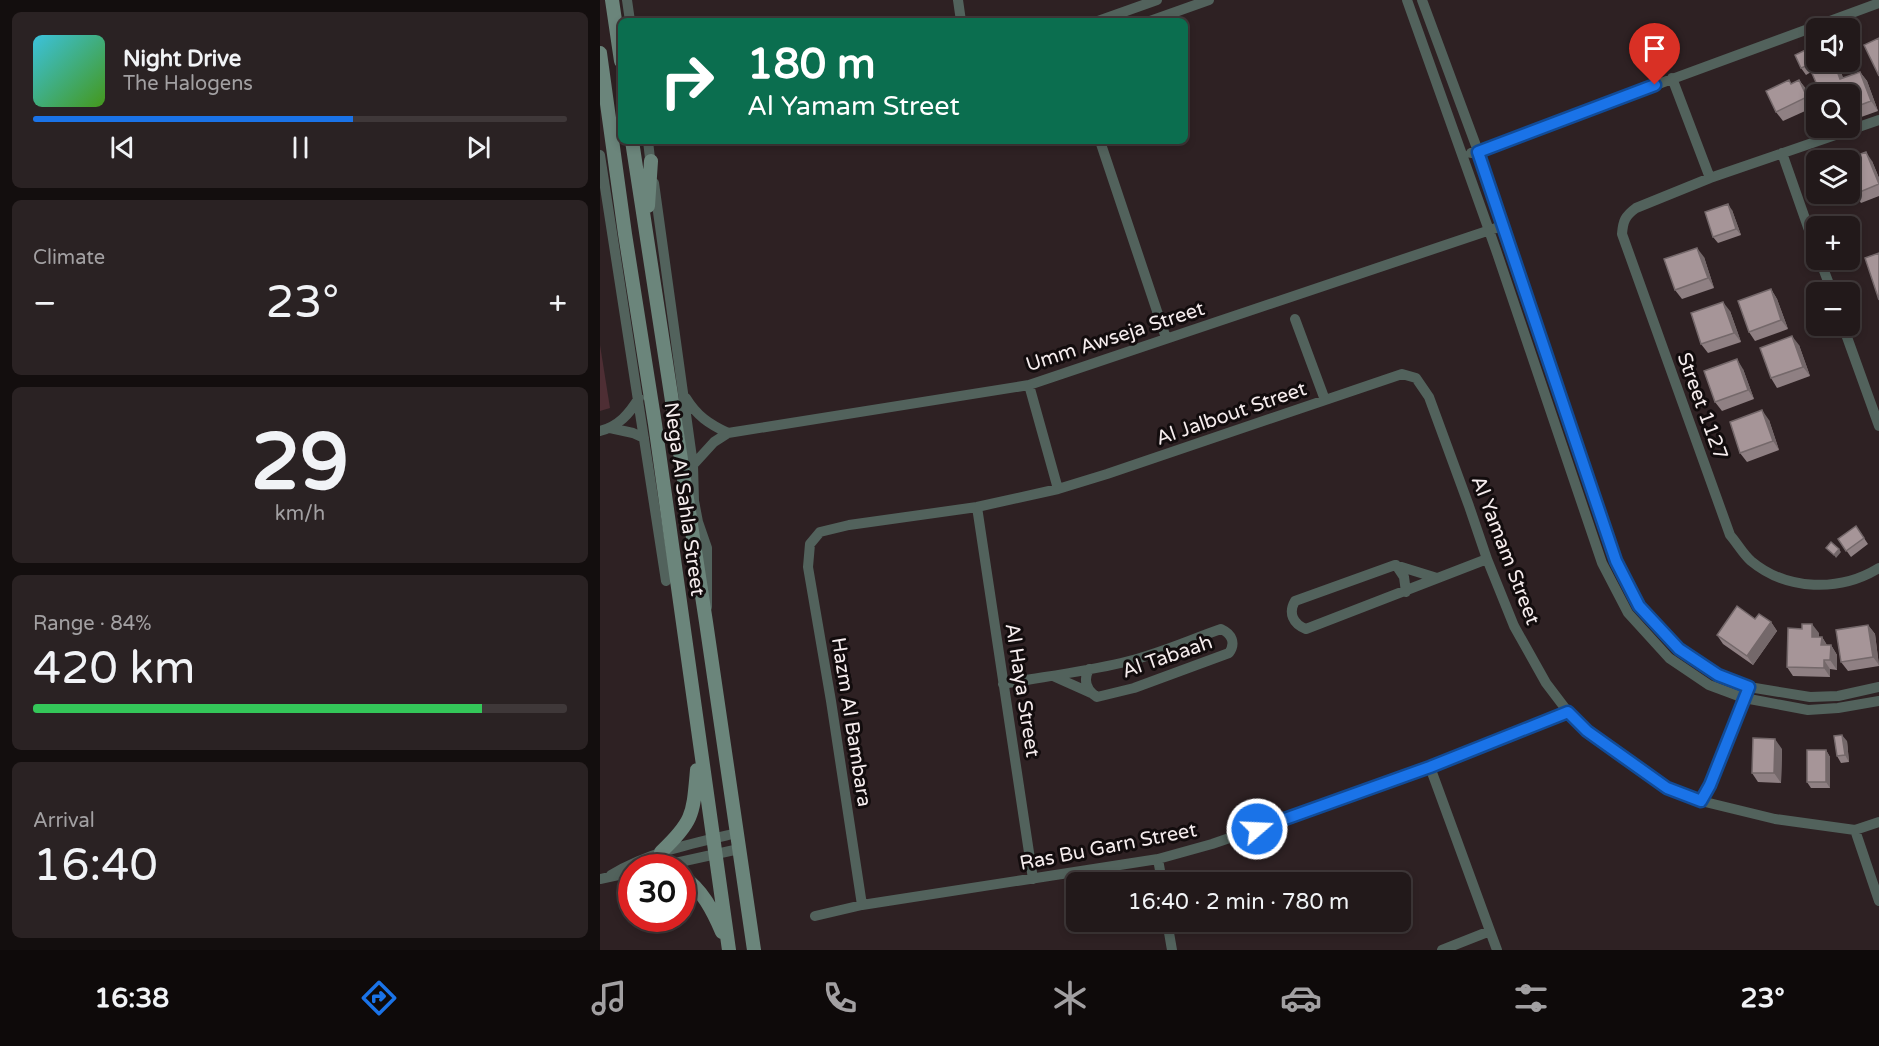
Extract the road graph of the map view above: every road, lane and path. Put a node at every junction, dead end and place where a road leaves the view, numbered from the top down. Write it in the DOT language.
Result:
graph roads {
  1 [pos="612,0"];
  2 [pos="627,0"];
  3 [pos="958,0"];
  4 [pos="1157,0"];
  5 [pos="1209,0"];
  6 [pos="1407,0"];
  7 [pos="1422,0"];
  8 [pos="1879,3"];
  9 [pos="630,18"];
  10 [pos="961,18"];
  11 [pos="1106,18"];
  12 [pos="1158,18"];
  13 [pos="618,41"];
  14 [pos="600,53"];
  15 [pos="1672,78"];
  16 [pos="1879,120"];
  17 [pos="632,144"];
  18 [pos="648,144"];
  19 [pos="1101,144"];
  20 [pos="1478,152"];
  21 [pos="1782,153"];
  22 [pos="600,154"];
  23 [pos="1463,156"];
  24 [pos="651,161"];
  25 [pos="1710,178"];
  26 [pos="1806,221"];
  27 [pos="1501,226"];
  28 [pos="1490,231"];
  29 [pos="625,234"];
  30 [pos="646,236"];
  31 [pos="616,256"];
  32 [pos="1295,319"];
  33 [pos="1847,336"];
  34 [pos="1166,338"];
  35 [pos="1416,378"];
  36 [pos="1029,385"];
  37 [pos="683,393"];
  38 [pos="639,398"];
  39 [pos="1325,400"];
  40 [pos="1879,426"];
  41 [pos="605,429"];
  42 [pos="728,433"];
  43 [pos="644,438"];
  44 [pos="693,465"];
  45 [pos="1058,489"];
  46 [pos="977,507"];
  47 [pos="810,544"];
  48 [pos="1487,559"];
  49 [pos="1395,565"];
  50 [pos="1879,568"];
  51 [pos="1437,578"];
  52 [pos="666,581"];
  53 [pos="1406,592"];
  54 [pos="679,599"];
  55 [pos="706,622"];
  56 [pos="1089,669"];
  57 [pos="1053,676"];
  58 [pos="1003,684"];
  59 [pos="1749,687"];
  60 [pos="1879,687"];
  61 [pos="1092,694"];
  62 [pos="1744,698"];
  63 [pos="1879,701"];
  64 [pos="1568,712"];
  65 [pos="700,750"];
  66 [pos="1430,767"];
  67 [pos="1701,801"];
  68 [pos="1879,822"];
  69 [pos="1855,830"];
  70 [pos="737,833"];
  71 [pos="712,839"];
  72 [pos="739,849"];
  73 [pos="661,852"];
  74 [pos="714,854"];
  75 [pos="696,858"];
  76 [pos="1158,859"];
  77 [pos="1160,872"];
  78 [pos="618,874"];
  79 [pos="611,875"];
  80 [pos="600,879"];
  81 [pos="1034,879"];
  82 [pos="696,886"];
  83 [pos="1879,901"];
  84 [pos="862,905"];
  85 [pos="815,916"];
  86 [pos="1169,932"];
  87 [pos="1490,932"];
  88 [pos="728,948"];
  89 [pos="754,950"];
  90 [pos="1172,950"];
  91 [pos="1442,950"];
  92 [pos="1497,950"];
  1 -- 13 [label="main road"];
  2 -- 9 [label="street"];
  3 -- 10 [label="street"];
  4 -- 11 [label="street"];
  5 -- 12 [label="street"];
  6 -- 23 [label="street"];
  7 -- 20 [label="street"];
  8 -- 15 [label="street"];
  14 -- 29 [label="main road, Nega Al Sahla Street"];
  15 -- 20 [label="street"];
  15 -- 25 [label="street"];
  16 -- 21 [label="street, Street 1127"];
  17 -- 30 [label="main road, Nega Al Sahla Street"];
  18 -- 24 [label="street, Nega Al Sahla Street"];
  19 -- 34 [label="street"];
  20 -- 23 [label="street"];
  20 -- 27 [label="street"];
  21 -- 25 [label="street, Street 1127"];
  21 -- 26 [label="street"];
  22 -- 31 [label="street, Nega Al Sahla Street"];
  23 -- 28 [label="street"];
  24 -- 30 [label="main road"];
  24 -- 37 [label="street, Nega Al Sahla Street"];
  25 -- 50 [label="street, Street 1127"];
  27 -- 28 [label="street, Umm Awseja Street"];
  27 -- 59 [label="street"];
  28 -- 34 [label="street, Umm Awseja Street"];
  28 -- 62 [label="street"];
  29 -- 31 [label="main road"];
  29 -- 54 [label="main road, Nega Al Sahla Street"];
  30 -- 55 [label="main road, Nega Al Sahla Street"];
  31 -- 38 [label="street, Nega Al Sahla Street"];
  32 -- 39 [label="street"];
  33 -- 40 [label="street"];
  34 -- 36 [label="street, Umm Awseja Street"];
  35 -- 39 [label="street, Al Jalbout Street"];
  35 -- 48 [label="street, Al Yamam Street"];
  36 -- 42 [label="street, Umm Awseja Street"];
  36 -- 45 [label="street"];
  37 -- 42 [label="street"];
  37 -- 44 [label="street, Nega Al Sahla Street"];
  38 -- 41 [label="street"];
  38 -- 43 [label="street, Nega Al Sahla Street"];
  39 -- 45 [label="street, Al Jalbout Street"];
  41 -- 43 [label="street"];
  42 -- 44 [label="street"];
  43 -- 52 [label="street, Nega Al Sahla Street"];
  44 -- 55 [label="street, Nega Al Sahla Street"];
  45 -- 46 [label="street, Al Jalbout Street"];
  46 -- 47 [label="street, Al Jalbout Street"];
  46 -- 58 [label="street, Al Haya Street"];
  47 -- 84 [label="street, Hazm Al Bambara"];
  48 -- 51 [label="street"];
  48 -- 64 [label="street, Al Yamam Street"];
  49 -- 51 [label="street"];
  49 -- 53 [label="street"];
  49 -- 53 [label="street"];
  51 -- 53 [label="street"];
  52 -- 54 [label="main road"];
  54 -- 65 [label="main road, Nega Al Sahla Street"];
  55 -- 70 [label="main road, Nega Al Sahla Street"];
  56 -- 57 [label="street, Al Tabaah"];
  56 -- 61 [label="street"];
  56 -- 61 [label="street, Al Tabaah"];
  57 -- 58 [label="street, Al Tabaah"];
  57 -- 61 [label="street"];
  58 -- 81 [label="street, Al Haya Street"];
  59 -- 60 [label="street"];
  59 -- 62 [label="street"];
  62 -- 63 [label="street"];
  62 -- 67 [label="street"];
  64 -- 66 [label="street, Ras Bu Garn Street"];
  64 -- 67 [label="street, Al Yamam Street"];
  65 -- 71 [label="main road, Nega Al Sahla Street"];
  65 -- 73 [label="main road"];
  66 -- 76 [label="street, Ras Bu Garn Street"];
  66 -- 87 [label="street"];
  67 -- 69 [label="street, Al Yamam Street"];
  68 -- 69 [label="street, Al Yamam Street"];
  69 -- 83 [label="street"];
  70 -- 71 [label="street"];
  70 -- 72 [label="main road, Nega Al Sahla Street"];
  71 -- 73 [label="street"];
  71 -- 74 [label="main road, Nega Al Sahla Street"];
  72 -- 74 [label="street"];
  72 -- 89 [label="main road, Nega Al Sahla Street"];
  73 -- 79 [label="street"];
  74 -- 75 [label="street"];
  74 -- 88 [label="main road, Nega Al Sahla Street"];
  76 -- 77 [label="street"];
  76 -- 81 [label="street, Ras Bu Garn Street"];
  78 -- 79 [label="street"];
  79 -- 80 [label="street"];
  81 -- 84 [label="street, Ras Bu Garn Street"];
  82 -- 88 [label="main road"];
  84 -- 85 [label="street, Ras Bu Garn Street"];
  86 -- 90 [label="street"];
  87 -- 91 [label="street"];
  87 -- 92 [label="street"];
}
